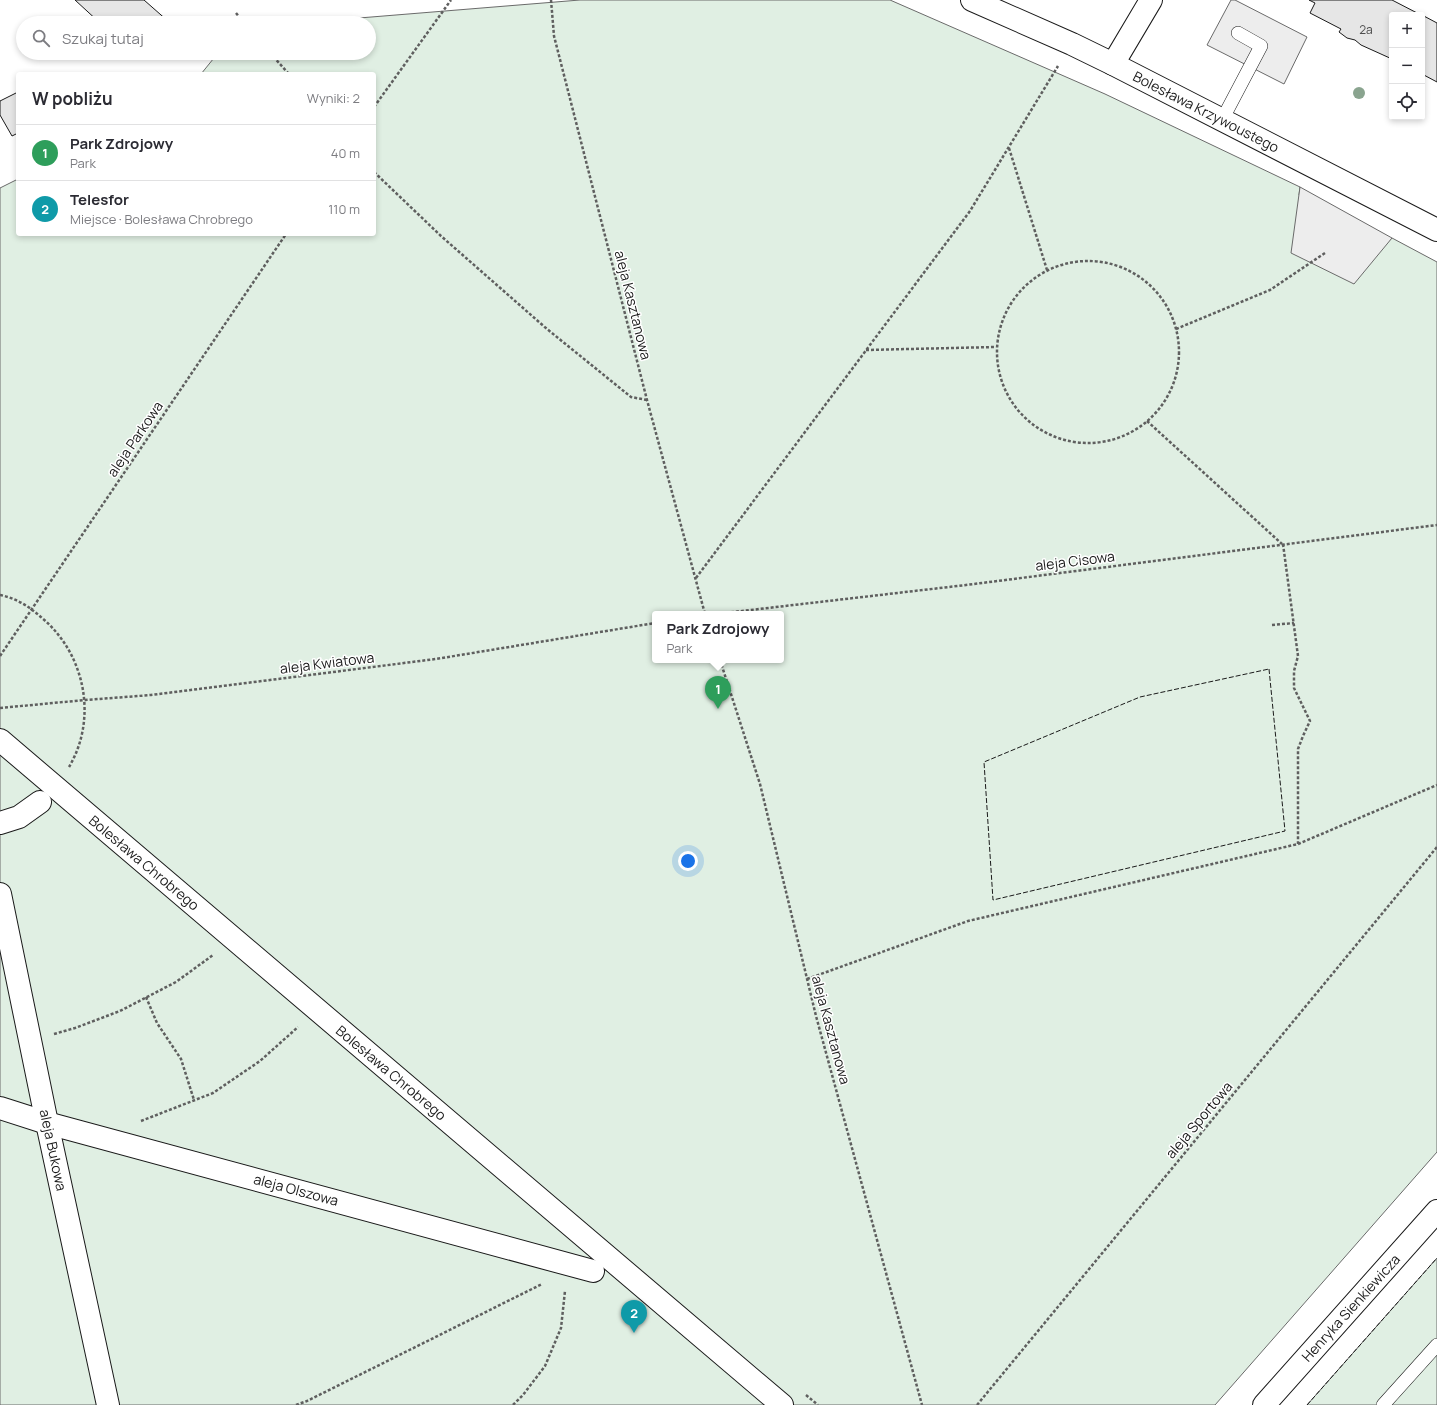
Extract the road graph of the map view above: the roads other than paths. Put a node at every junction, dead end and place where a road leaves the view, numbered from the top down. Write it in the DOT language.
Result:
graph roads {
  1 [pos="972,0"];
  2 [pos="1151,0"];
  3 [pos="1238,33"];
  4 [pos="1113,64"];
  5 [pos="1222,120"];
  6 [pos="1437,230"];
  7 [pos="0,740"];
  8 [pos="40,802"];
  9 [pos="0,823"];
  10 [pos="0,894"];
  11 [pos="0,1108"];
  12 [pos="47,1122"];
  13 [pos="1437,1211"];
  14 [pos="593,1271"];
  15 [pos="1437,1345"];
  16 [pos="108,1405"];
  17 [pos="782,1405"];
  18 [pos="1264,1405"];
  19 [pos="1383,1405"];
  1 -- 4 [label="street, Bolesława Krzywoustego"];
  2 -- 4 [label="street"];
  3 -- 5 [label="lane"];
  4 -- 5 [label="street, Bolesława Krzywoustego"];
  5 -- 6 [label="street, Bolesława Krzywoustego"];
  7 -- 17 [label="street, Bolesława Chrobrego"];
  8 -- 9 [label="street"];
  10 -- 12 [label="street, aleja Bukowa"];
  11 -- 12 [label="street, aleja Olszowa"];
  12 -- 14 [label="street, aleja Olszowa"];
  12 -- 16 [label="street, aleja Bukowa"];
  13 -- 18 [label="street, Henryka Sienkiewicza"];
  15 -- 19 [label="lane"];
}
